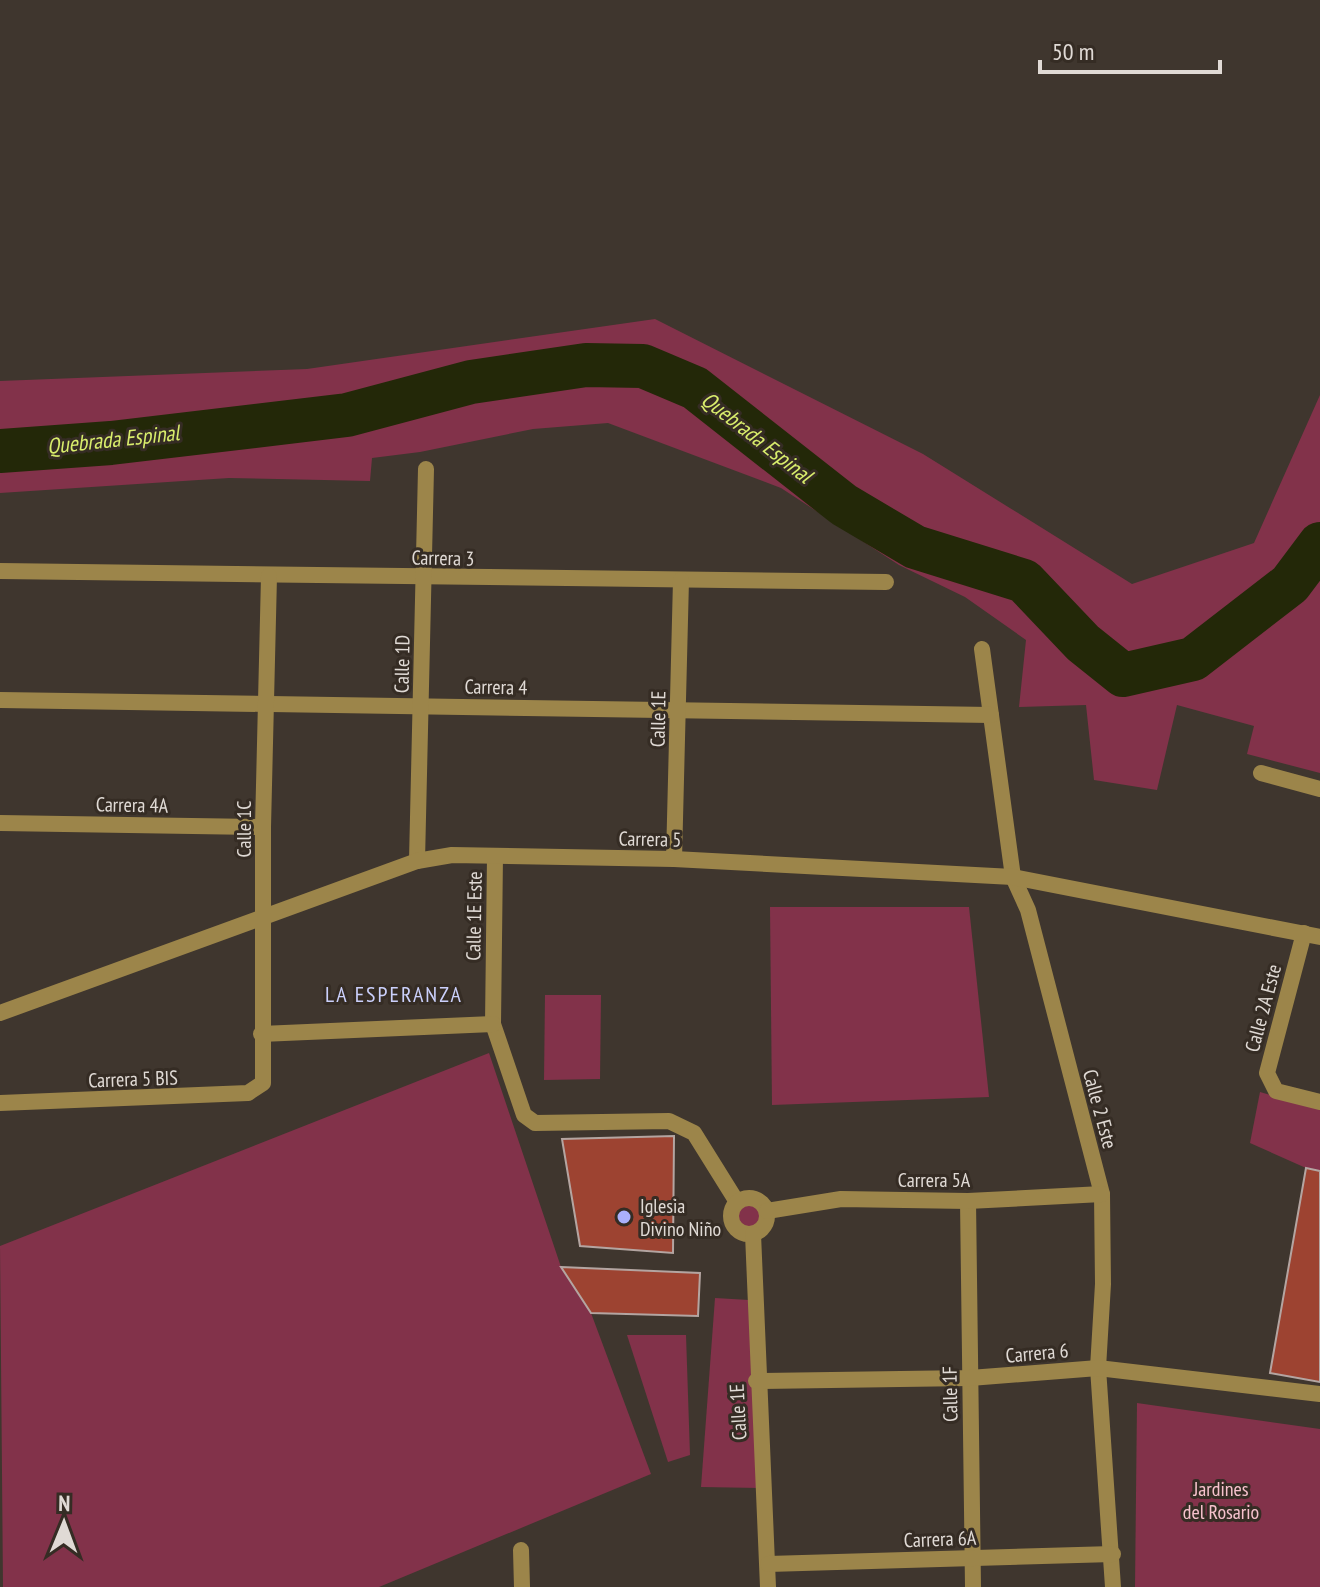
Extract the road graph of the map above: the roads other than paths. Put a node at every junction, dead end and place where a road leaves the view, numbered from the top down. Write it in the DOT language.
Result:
graph roads {
  1 [pos="426,469"];
  2 [pos="0,571"];
  3 [pos="269,576"];
  4 [pos="423,577"];
  5 [pos="681,580"];
  6 [pos="886,582"];
  7 [pos="982,649"];
  8 [pos="0,700"];
  9 [pos="266,704"];
  10 [pos="421,706"];
  11 [pos="678,710"];
  12 [pos="991,715"];
  13 [pos="1261,773"];
  14 [pos="1320,789"];
  15 [pos="0,823"];
  16 [pos="263,827"];
  17 [pos="495,856"];
  18 [pos="674,859"];
  19 [pos="417,861"];
  20 [pos="1013,877"];
  21 [pos="265,916"];
  22 [pos="1312,935"];
  23 [pos="0,1013"];
  24 [pos="493,1024"];
  25 [pos="261,1034"];
  26 [pos="263,1083"];
  27 [pos="1320,1102"];
  28 [pos="0,1103"];
  29 [pos="1102,1194"];
  30 [pos="968,1201"];
  31 [pos="737,1202"];
  32 [pos="767,1211"];
  33 [pos="753,1234"];
  34 [pos="1098,1368"];
  35 [pos="970,1378"];
  36 [pos="756,1381"];
  37 [pos="1320,1394"];
  38 [pos="521,1550"];
  39 [pos="1113,1554"];
  40 [pos="973,1558"];
  41 [pos="768,1564"];
  42 [pos="522,1587"];
  43 [pos="768,1587"];
  44 [pos="973,1587"];
  45 [pos="1113,1587"];
  1 -- 4 [label="street, Calle 1D"];
  2 -- 3 [label="street, Carrera 3"];
  3 -- 4 [label="street, Carrera 3"];
  3 -- 9 [label="street, Calle 1C"];
  4 -- 5 [label="street, Carrera 3"];
  4 -- 10 [label="street, Calle 1D"];
  5 -- 6 [label="street, Carrera 3"];
  5 -- 11 [label="street, Calle 1E"];
  7 -- 12 [label="street, Calle 2 Este"];
  8 -- 9 [label="street, Carrera 4"];
  9 -- 10 [label="street, Carrera 4"];
  9 -- 16 [label="street, Calle 1C"];
  10 -- 11 [label="street, Carrera 4"];
  10 -- 19 [label="street, Calle 1D"];
  11 -- 12 [label="street, Carrera 4"];
  11 -- 18 [label="street, Calle 1E"];
  12 -- 20 [label="street, Calle 2 Este"];
  13 -- 14 [label="street"];
  15 -- 16 [label="street, Carrera 4A"];
  16 -- 21 [label="street, Calle 1C"];
  17 -- 18 [label="street, Carrera 5"];
  17 -- 19 [label="street, Carrera 5"];
  17 -- 24 [label="street, Calle 1E Este"];
  18 -- 20 [label="street, Carrera 5"];
  19 -- 21 [label="street, Carrera 5"];
  20 -- 22 [label="street, Carrera 5"];
  20 -- 29 [label="street, Calle 2 Este"];
  21 -- 23 [label="street, Carrera 5"];
  21 -- 25 [label="street, Calle 1C"];
  22 -- 27 [label="street, Calle 2A Este"];
  24 -- 25 [label="street"];
  24 -- 31 [label="street, Calle 1E Este"];
  25 -- 26 [label="street, Calle 1C"];
  26 -- 28 [label="street, Carrera 5 BIS"];
  29 -- 30 [label="street, Carrera 5A"];
  29 -- 34 [label="street, Calle 2 Este"];
  30 -- 32 [label="street, Carrera 5A"];
  30 -- 35 [label="street, Calle 1F"];
  31 -- 32 [label="street"];
  31 -- 33 [label="street"];
  32 -- 33 [label="street"];
  33 -- 36 [label="street, Calle 1E"];
  34 -- 35 [label="street, Carrera 6"];
  34 -- 37 [label="street, Carrera 6"];
  34 -- 39 [label="street, Calle 2 Este"];
  35 -- 36 [label="street, Carrera 6"];
  35 -- 40 [label="street, Calle 1F"];
  36 -- 41 [label="street, Calle 1E"];
  38 -- 42 [label="street"];
  39 -- 40 [label="street, Carrera 6A"];
  39 -- 45 [label="street, Calle 2 Este"];
  40 -- 41 [label="street, Carrera 6A"];
  40 -- 44 [label="street, Calle 1F"];
  41 -- 43 [label="street, Calle 1E"];
}
